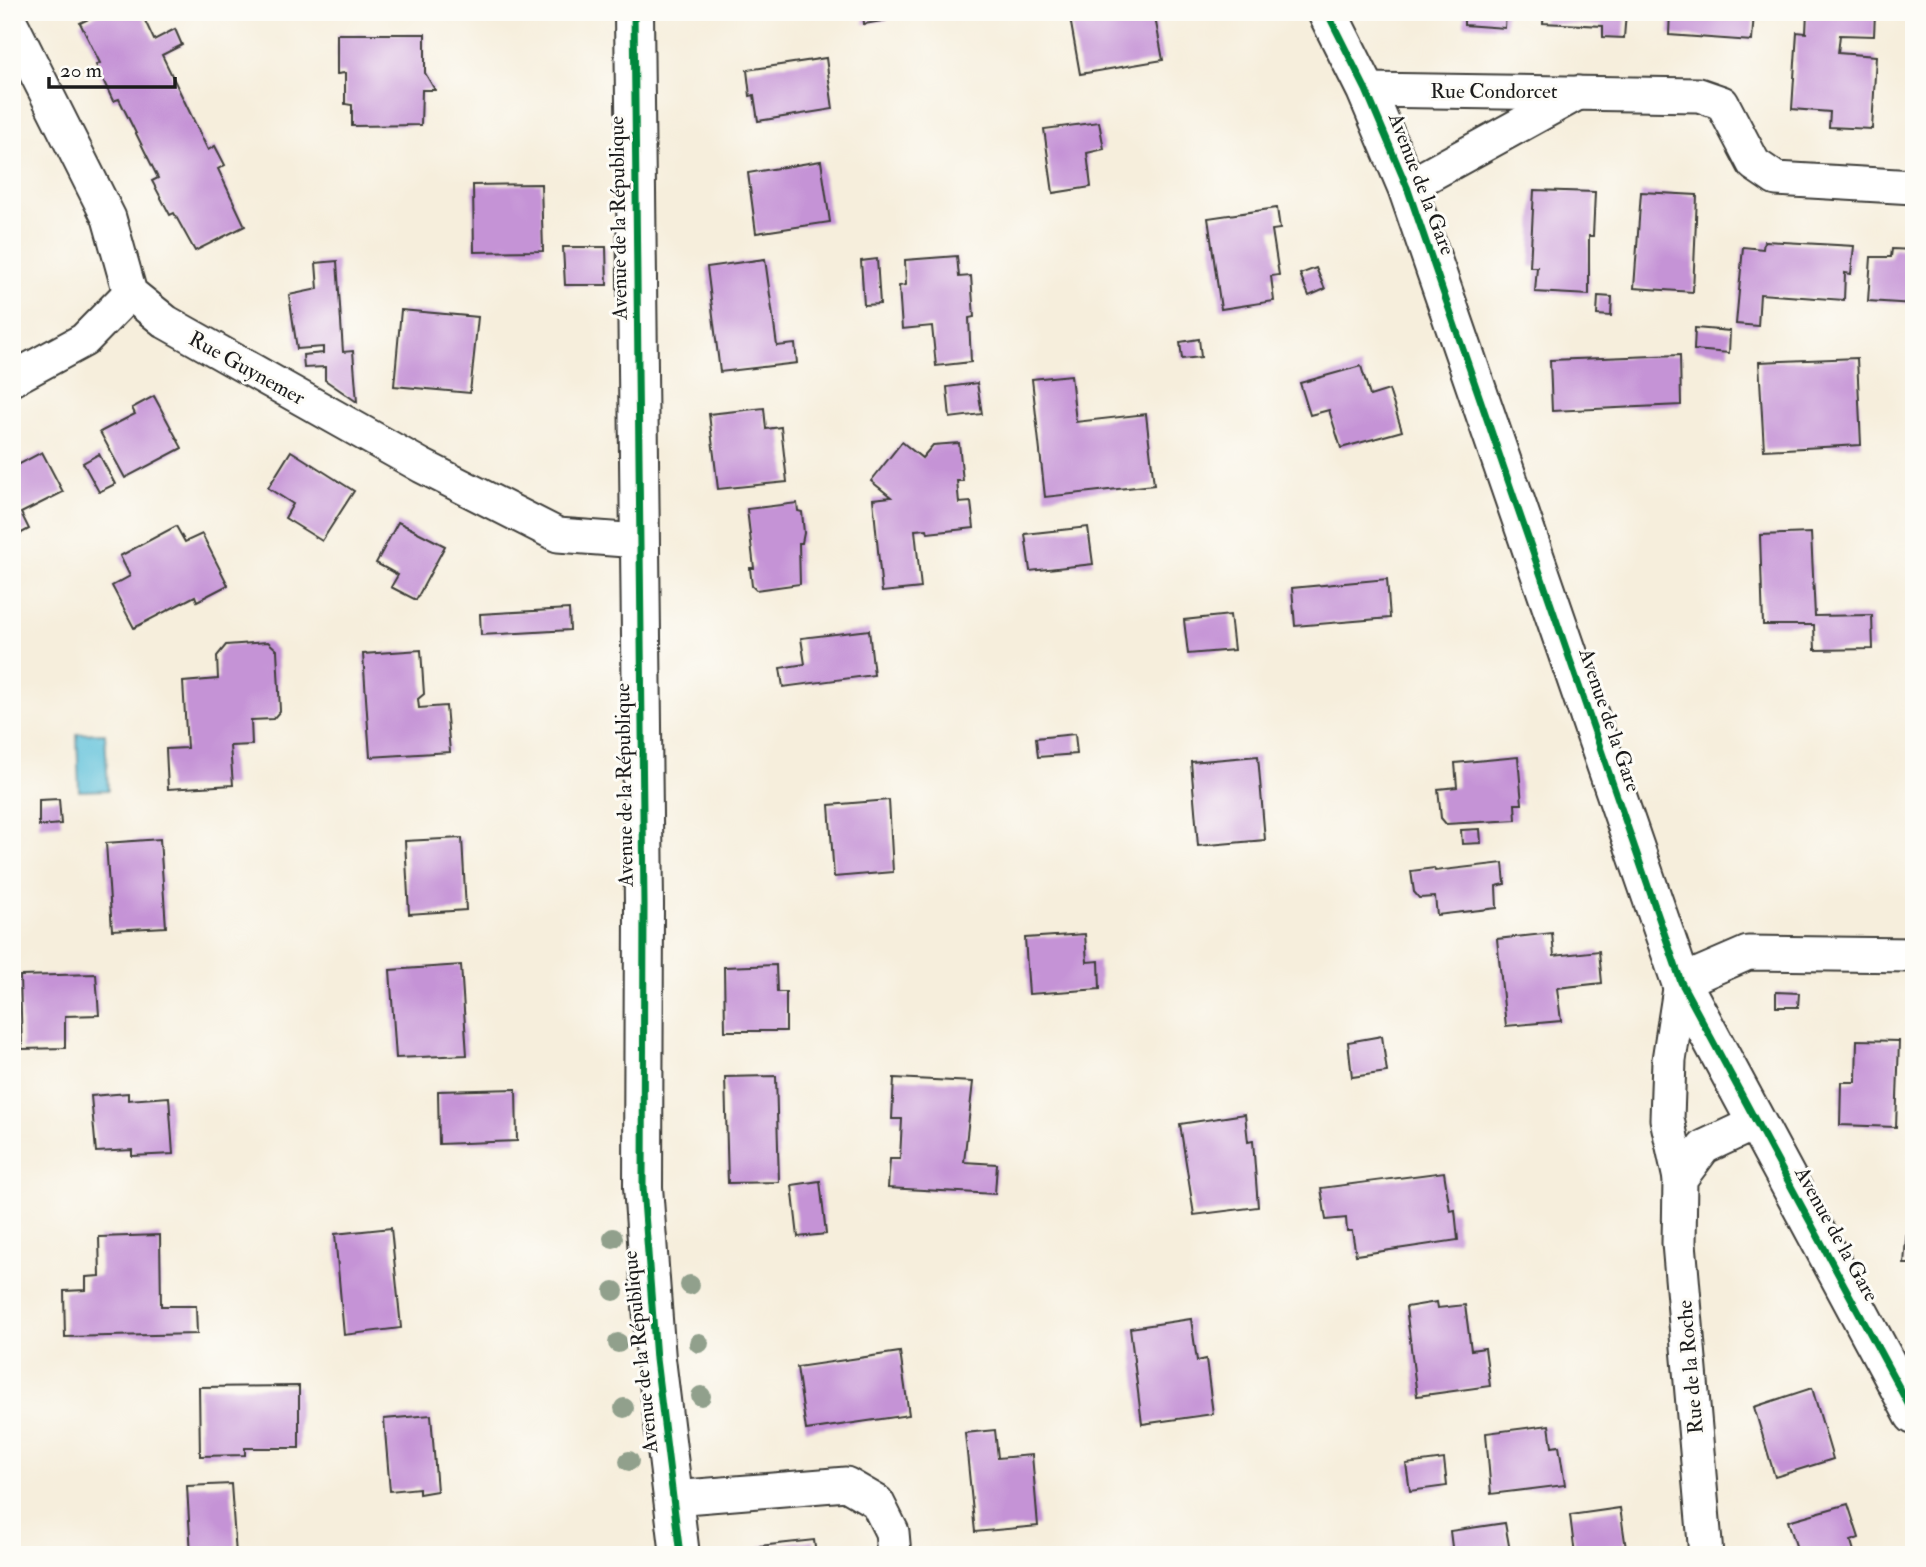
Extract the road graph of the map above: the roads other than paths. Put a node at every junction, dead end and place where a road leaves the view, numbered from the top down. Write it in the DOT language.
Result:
graph roads {
  1 [pos="634,12"];
  2 [pos="1327,12"];
  3 [pos="12,25"];
  4 [pos="1366,90"];
  5 [pos="1581,92"];
  6 [pos="1407,187"];
  7 [pos="1914,187"];
  8 [pos="130,293"];
  9 [pos="12,379"];
  10 [pos="639,541"];
  11 [pos="1914,955"];
  12 [pos="1681,982"];
  13 [pos="1755,1123"];
  14 [pos="1680,1179"];
  15 [pos="1914,1415"];
  16 [pos="673,1498"];
  17 [pos="680,1555"];
  18 [pos="894,1555"];
  19 [pos="1706,1555"];
  1 -- 10 [label="street, Avenue de la République"];
  2 -- 4 [label="street, Avenue de la Gare"];
  3 -- 8 [label="street"];
  4 -- 5 [label="street, Rue Condorcet"];
  4 -- 6 [label="street, Avenue de la Gare"];
  5 -- 6 [label="street, Rue Condorcet"];
  5 -- 7 [label="street, Rue Condorcet"];
  6 -- 12 [label="street, Avenue de la Gare"];
  8 -- 9 [label="street"];
  8 -- 10 [label="street, Rue Guynemer"];
  10 -- 16 [label="street, Avenue de la République"];
  11 -- 12 [label="street"];
  12 -- 13 [label="street, Avenue de la Gare"];
  12 -- 14 [label="street, Rue de la Roche"];
  13 -- 14 [label="street"];
  13 -- 15 [label="street, Avenue de la Gare"];
  14 -- 19 [label="street, Rue de la Roche"];
  16 -- 17 [label="street, Avenue de la République"];
  16 -- 18 [label="street"];
}
